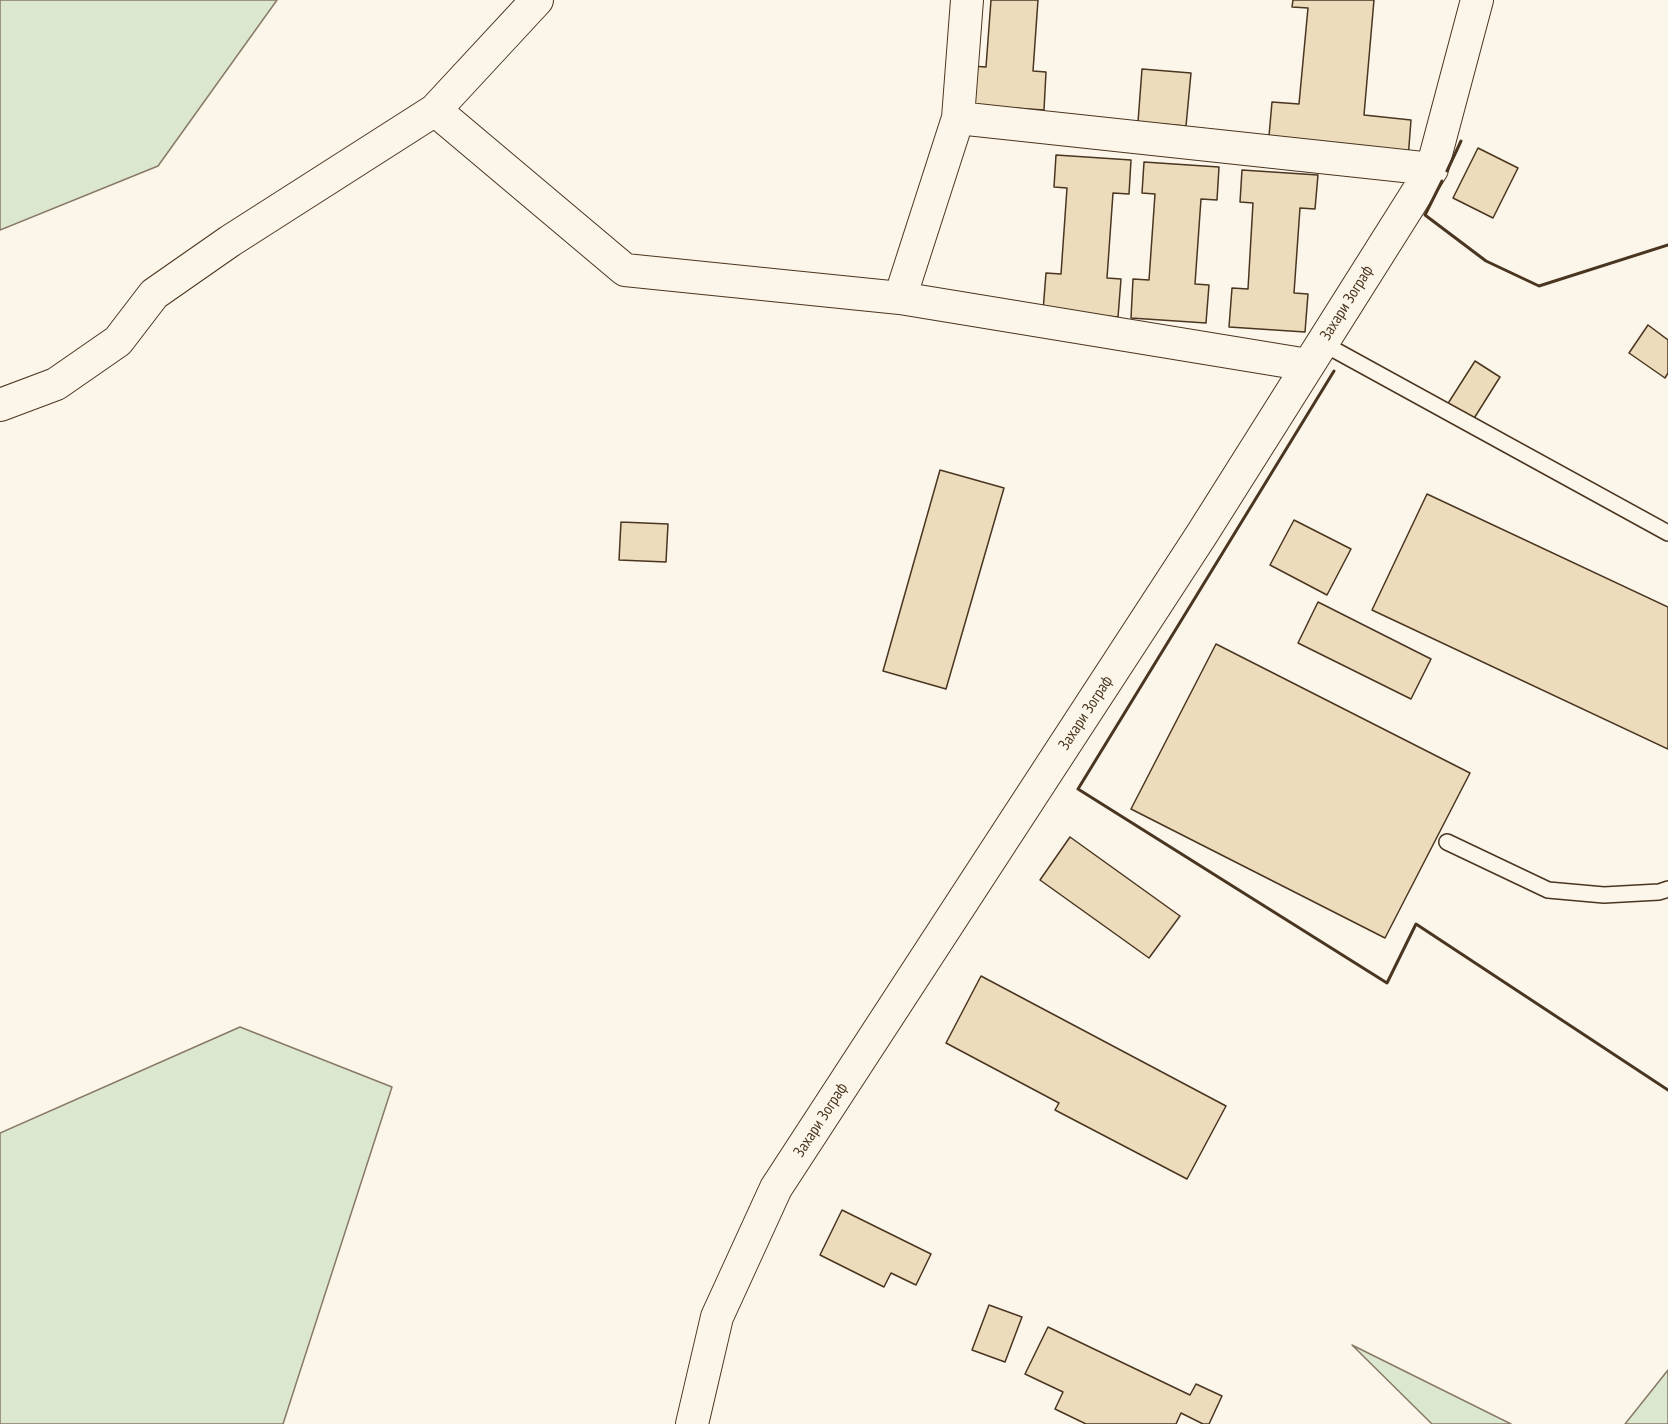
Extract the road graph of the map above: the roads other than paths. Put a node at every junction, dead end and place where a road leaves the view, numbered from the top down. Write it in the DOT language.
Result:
graph roads {
  1 [pos="537,0"];
  2 [pos="967,0"];
  3 [pos="1477,0"];
  4 [pos="435,110"];
  5 [pos="958,118"];
  6 [pos="1432,168"];
  7 [pos="900,298"];
  8 [pos="1315,354"];
  9 [pos="0,405"];
  10 [pos="1668,533"];
  11 [pos="1447,842"];
  12 [pos="1668,889"];
  13 [pos="692,1424"];
  1 -- 4 [label="street"];
  2 -- 5 [label="street"];
  3 -- 6 [label="street, Захари Зограф"];
  4 -- 7 [label="street"];
  4 -- 9 [label="street"];
  5 -- 6 [label="street"];
  5 -- 7 [label="street"];
  6 -- 8 [label="street, Захари Зограф"];
  7 -- 8 [label="street"];
  8 -- 10 [label="lane"];
  8 -- 13 [label="street, Захари Зограф"];
  11 -- 12 [label="lane"];
}
